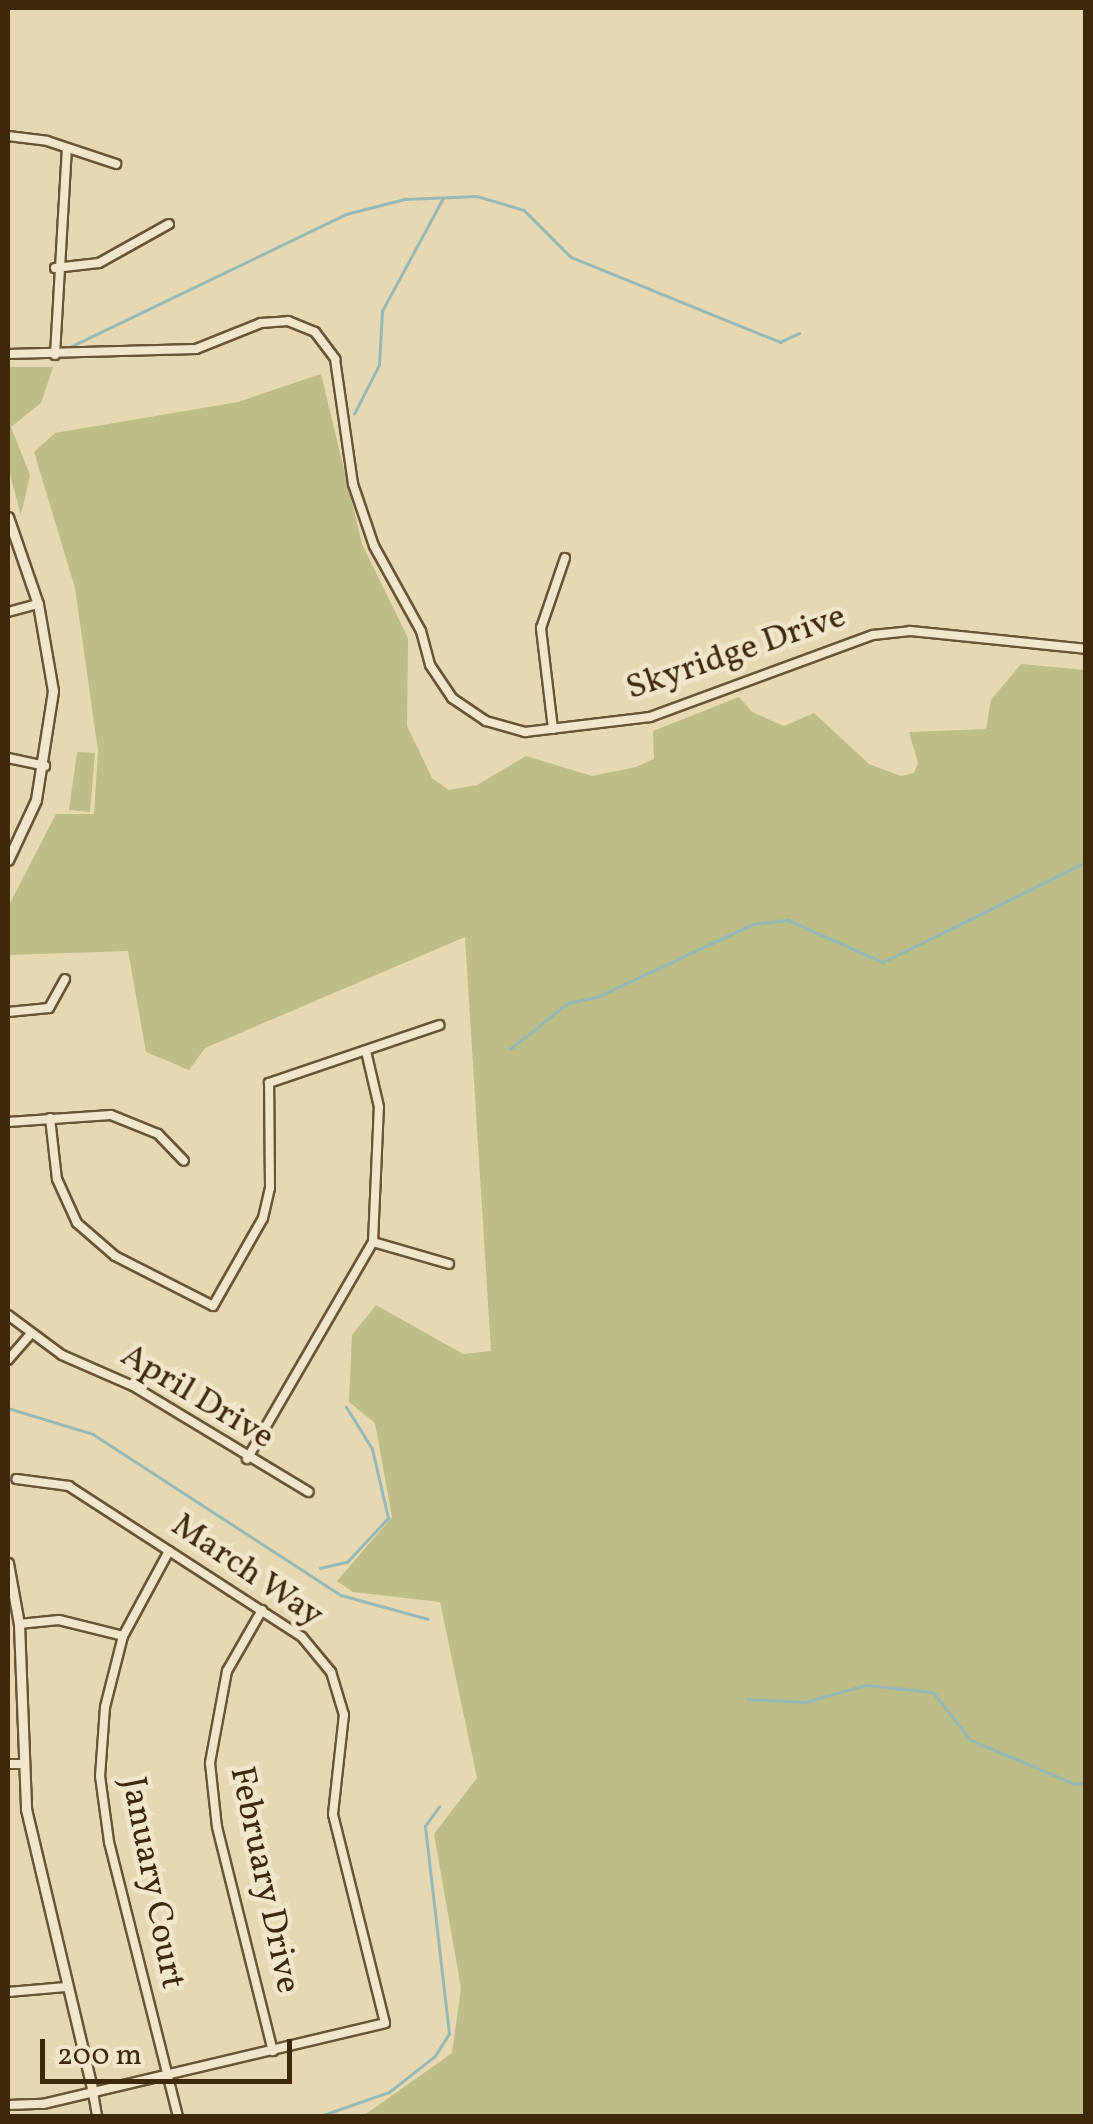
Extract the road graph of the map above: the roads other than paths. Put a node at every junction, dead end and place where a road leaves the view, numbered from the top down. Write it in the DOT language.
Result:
graph roads {
  1 [pos="8,136"];
  2 [pos="67,149"];
  3 [pos="116,164"];
  4 [pos="168,224"];
  5 [pos="55,268"];
  6 [pos="8,354"];
  7 [pos="55,355"];
  8 [pos="8,517"];
  9 [pos="565,558"];
  10 [pos="38,604"];
  11 [pos="8,612"];
  12 [pos="1086,649"];
  13 [pos="553,729"];
  14 [pos="8,758"];
  15 [pos="45,766"];
  16 [pos="8,860"];
  17 [pos="65,979"];
  18 [pos="8,1012"];
  19 [pos="439,1025"];
  20 [pos="366,1051"];
  21 [pos="50,1118"];
  22 [pos="8,1122"];
  23 [pos="184,1161"];
  24 [pos="373,1242"];
  25 [pos="448,1264"];
  26 [pos="8,1315"];
  27 [pos="30,1336"];
  28 [pos="8,1360"];
  29 [pos="246,1460"];
  30 [pos="16,1478"];
  31 [pos="309,1492"];
  32 [pos="169,1551"];
  33 [pos="8,1563"];
  34 [pos="262,1610"];
  35 [pos="19,1624"];
  36 [pos="123,1636"];
  37 [pos="8,1764"];
  38 [pos="22,1764"];
  39 [pos="66,1986"];
  40 [pos="8,1992"];
  41 [pos="272,2051"];
  42 [pos="165,2075"];
  43 [pos="93,2093"];
  44 [pos="8,2104"];
  45 [pos="97,2116"];
  46 [pos="178,2116"];
  1 -- 2 [label="street"];
  2 -- 3 [label="street"];
  2 -- 5 [label="street"];
  4 -- 5 [label="street"];
  5 -- 7 [label="street"];
  6 -- 7 [label="street"];
  7 -- 13 [label="street, Skyridge Drive"];
  8 -- 10 [label="street"];
  9 -- 13 [label="street"];
  10 -- 11 [label="street"];
  10 -- 15 [label="street"];
  12 -- 13 [label="street, Skyridge Drive"];
  14 -- 15 [label="street"];
  15 -- 16 [label="street"];
  17 -- 18 [label="street"];
  19 -- 20 [label="street"];
  20 -- 21 [label="street"];
  20 -- 24 [label="street"];
  21 -- 22 [label="street"];
  21 -- 23 [label="street"];
  24 -- 25 [label="street"];
  24 -- 29 [label="street"];
  26 -- 27 [label="street, April Drive"];
  27 -- 28 [label="street"];
  27 -- 29 [label="street, April Drive"];
  29 -- 31 [label="street, April Drive"];
  30 -- 32 [label="street, March Way"];
  32 -- 34 [label="street, March Way"];
  32 -- 36 [label="street, January Court"];
  33 -- 35 [label="street"];
  34 -- 41 [label="street, February Drive"];
  34 -- 41 [label="street, March Way"];
  35 -- 36 [label="street"];
  35 -- 38 [label="street"];
  36 -- 42 [label="street, January Court"];
  37 -- 38 [label="street"];
  38 -- 39 [label="street"];
  39 -- 40 [label="street"];
  39 -- 43 [label="street"];
  41 -- 42 [label="street"];
  42 -- 43 [label="street"];
  42 -- 46 [label="street, January Court"];
  43 -- 44 [label="street"];
  43 -- 45 [label="street"];
}
